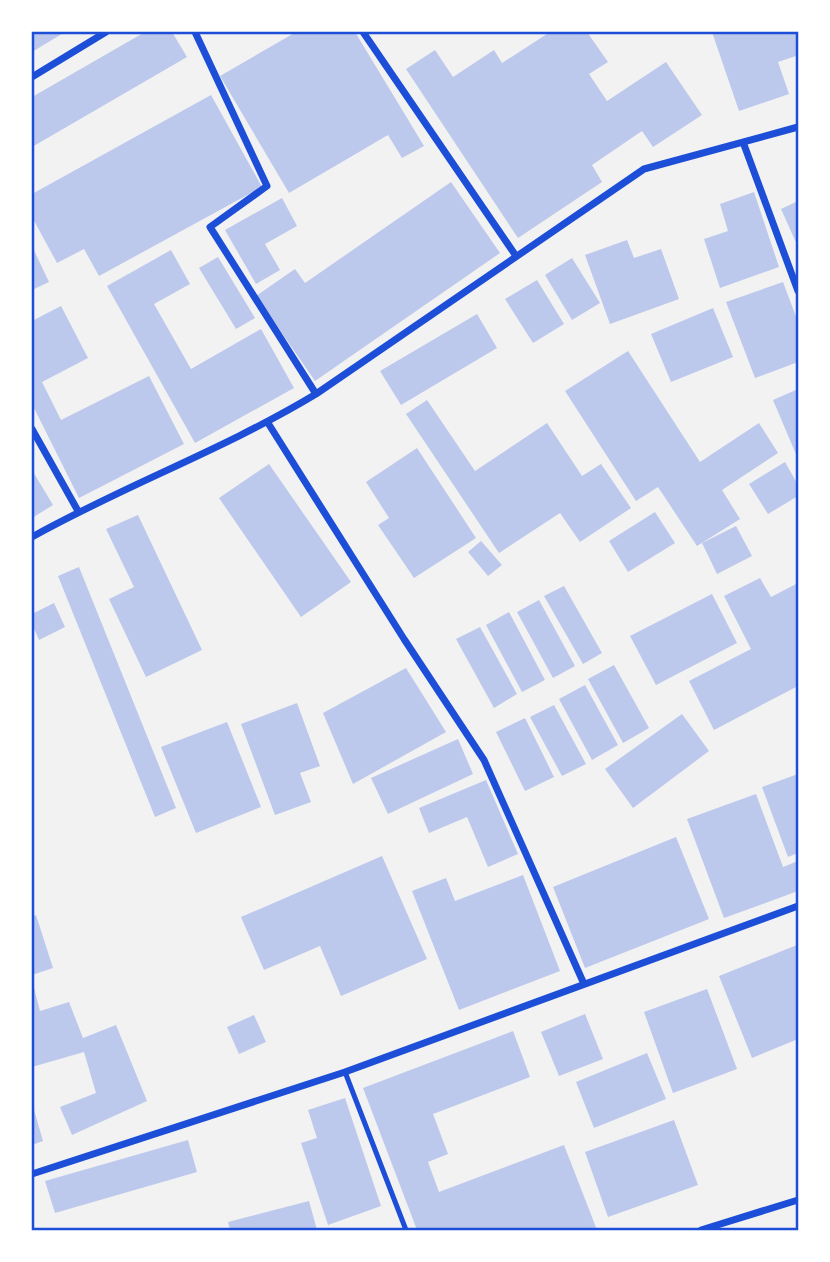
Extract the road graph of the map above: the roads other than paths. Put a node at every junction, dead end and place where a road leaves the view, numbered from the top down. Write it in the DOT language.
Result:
graph roads {
  1 [pos="106,32"];
  2 [pos="195,32"];
  3 [pos="363,32"];
  4 [pos="32,77"];
  5 [pos="799,127"];
  6 [pos="743,142"];
  7 [pos="516,256"];
  8 [pos="799,291"];
  9 [pos="317,394"];
  10 [pos="268,423"];
  11 [pos="32,429"];
  12 [pos="78,511"];
  13 [pos="32,537"];
  14 [pos="799,906"];
  15 [pos="584,984"];
  16 [pos="345,1072"];
  17 [pos="32,1174"];
  18 [pos="799,1200"];
  19 [pos="405,1230"];
  20 [pos="701,1230"];
  1 -- 4 [label="street"];
  2 -- 9 [label="street"];
  3 -- 7 [label="street"];
  5 -- 6 [label="street"];
  6 -- 7 [label="street"];
  6 -- 8 [label="street"];
  7 -- 9 [label="street"];
  9 -- 10 [label="street"];
  10 -- 12 [label="street"];
  10 -- 15 [label="street"];
  11 -- 12 [label="street"];
  12 -- 13 [label="street"];
  14 -- 15 [label="street"];
  15 -- 16 [label="street"];
  16 -- 17 [label="street"];
  16 -- 19 [label="lane"];
  18 -- 20 [label="street"];
}
